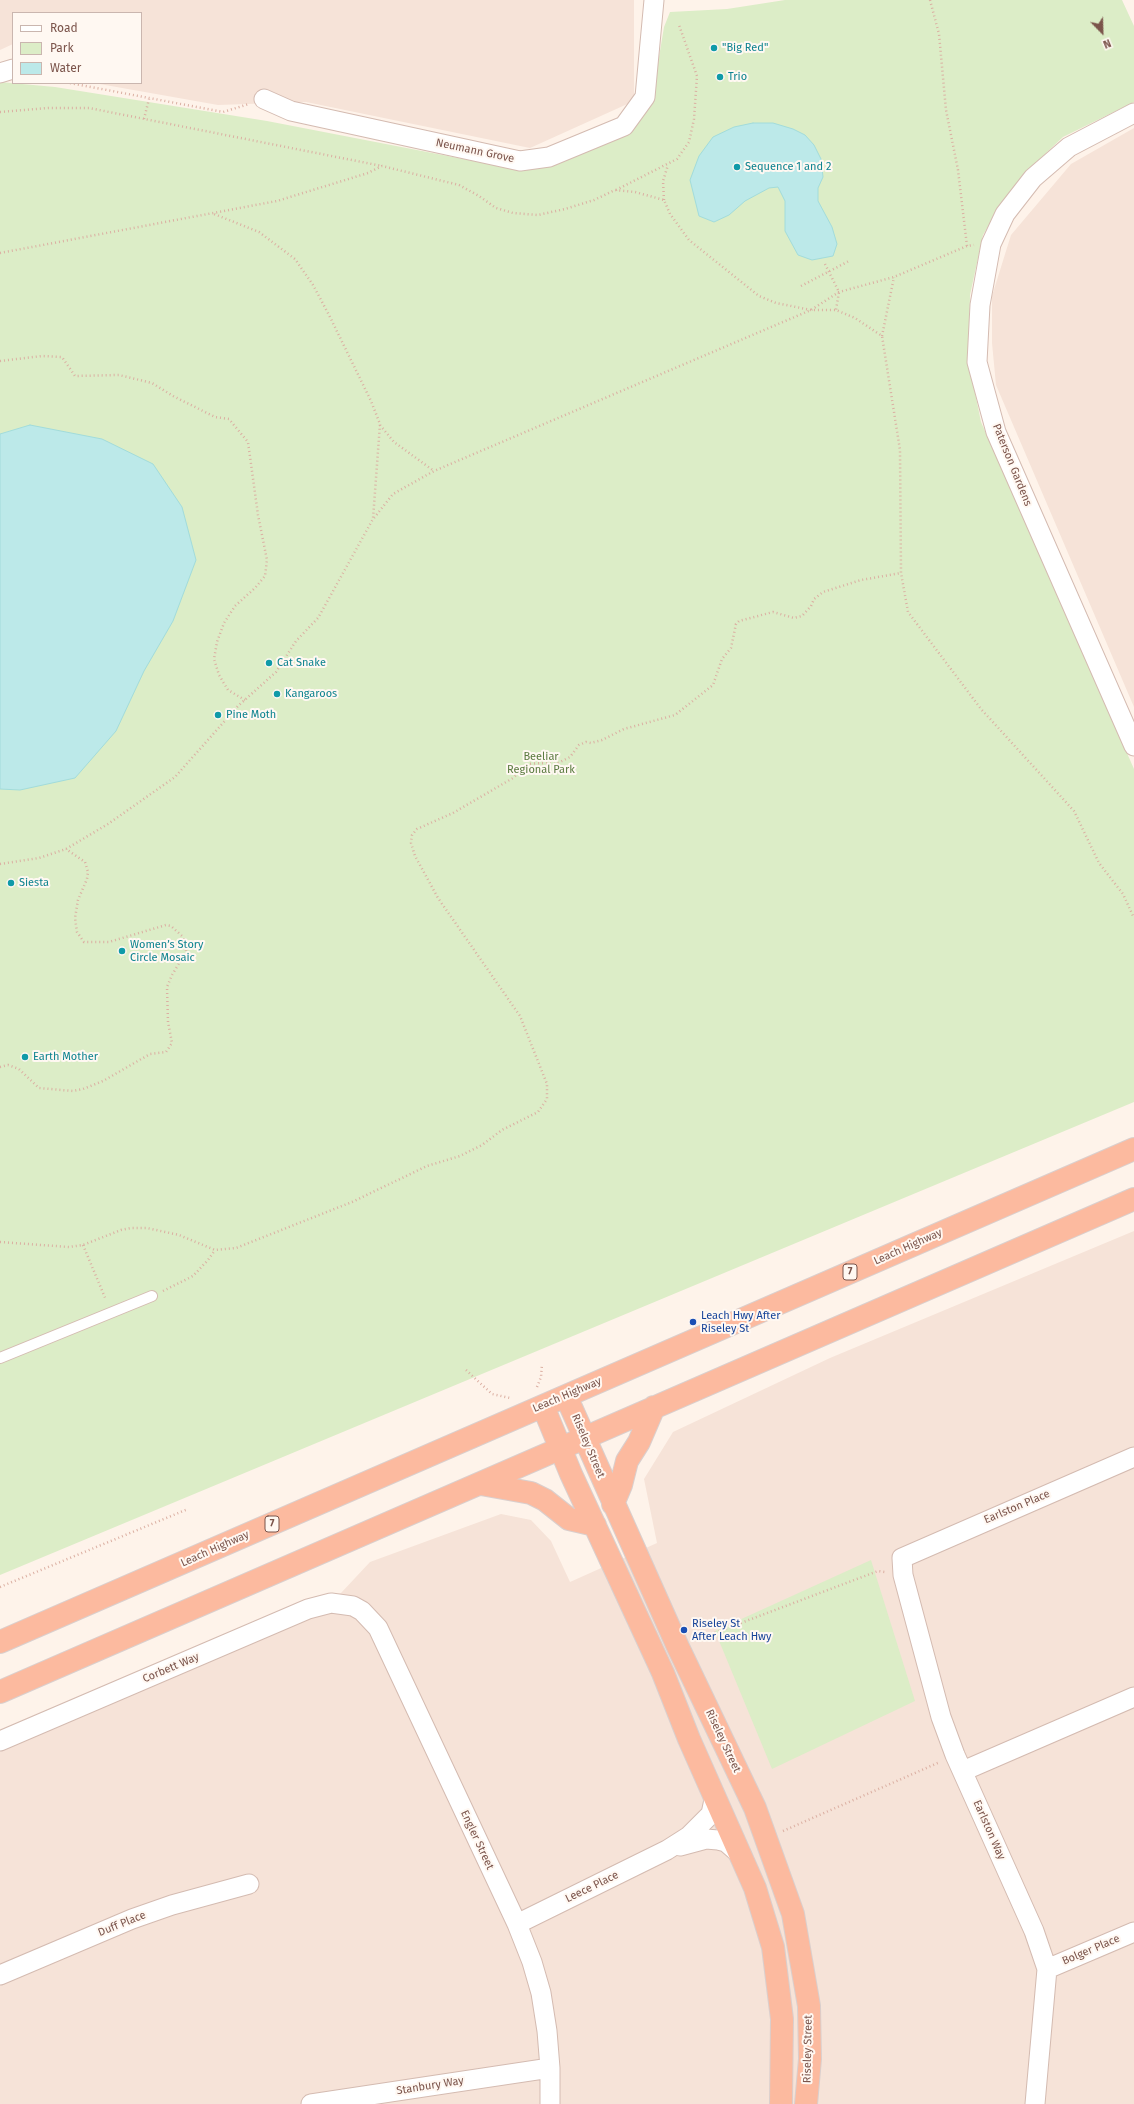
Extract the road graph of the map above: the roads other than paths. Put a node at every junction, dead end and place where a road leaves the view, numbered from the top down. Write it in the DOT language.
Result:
graph roads {
  1 [pos="654,0"];
  2 [pos="12,69"];
  3 [pos="0,73"];
  4 [pos="264,98"];
  5 [pos="1134,113"];
  6 [pos="1134,746"];
  7 [pos="1134,1149"];
  8 [pos="1134,1199"];
  9 [pos="152,1296"];
  10 [pos="0,1358"];
  11 [pos="566,1396"];
  12 [pos="538,1398"];
  13 [pos="654,1407"];
  14 [pos="584,1438"];
  15 [pos="561,1448"];
  16 [pos="1134,1457"];
  17 [pos="481,1484"];
  18 [pos="613,1504"];
  19 [pos="595,1525"];
  20 [pos="902,1567"];
  21 [pos="343,1603"];
  22 [pos="0,1642"];
  23 [pos="0,1692"];
  24 [pos="1134,1697"];
  25 [pos="0,1741"];
  26 [pos="959,1763"];
  27 [pos="715,1795"];
  28 [pos="668,1850"];
  29 [pos="742,1856"];
  30 [pos="248,1884"];
  31 [pos="517,1924"];
  32 [pos="1134,1932"];
  33 [pos="1048,1969"];
  34 [pos="0,1975"];
  35 [pos="550,2068"];
  36 [pos="320,2103"];
  37 [pos="550,2104"];
  38 [pos="781,2104"];
  39 [pos="806,2104"];
  40 [pos="1035,2104"];
  1 -- 4 [label="street, Neumann Grove"];
  2 -- 3 [label="street"];
  5 -- 6 [label="street, Paterson Gardens"];
  7 -- 11 [label="highway, Leach Highway / 7"];
  8 -- 13 [label="highway"];
  9 -- 10 [label="lane"];
  11 -- 12 [label="highway, Leach Highway / 7"];
  11 -- 14 [label="highway, Riseley Street"];
  12 -- 15 [label="highway"];
  12 -- 22 [label="highway, Leach Highway / 7"];
  13 -- 14 [label="highway"];
  13 -- 18 [label="highway"];
  14 -- 15 [label="highway"];
  14 -- 18 [label="highway, Riseley Street"];
  15 -- 17 [label="highway"];
  15 -- 19 [label="highway"];
  16 -- 20 [label="street, Earlston Place"];
  17 -- 19 [label="highway"];
  17 -- 23 [label="highway"];
  18 -- 39 [label="highway, Riseley Street"];
  19 -- 27 [label="highway"];
  20 -- 26 [label="street, Earlston Way"];
  21 -- 25 [label="street, Corbett Way"];
  21 -- 31 [label="street, Engler Street"];
  24 -- 26 [label="street"];
  26 -- 33 [label="street, Earlston Way"];
  27 -- 28 [label="street, Leece Place"];
  27 -- 29 [label="highway"];
  28 -- 29 [label="street, Leece Place"];
  28 -- 31 [label="street, Leece Place"];
  29 -- 38 [label="highway"];
  30 -- 34 [label="street, Duff Place"];
  31 -- 35 [label="street, Engler Street"];
  32 -- 33 [label="street, Bolger Place"];
  33 -- 40 [label="street, Earlston Way"];
  35 -- 36 [label="street, Stanbury Way"];
  35 -- 37 [label="street, Engler Street"];
}
